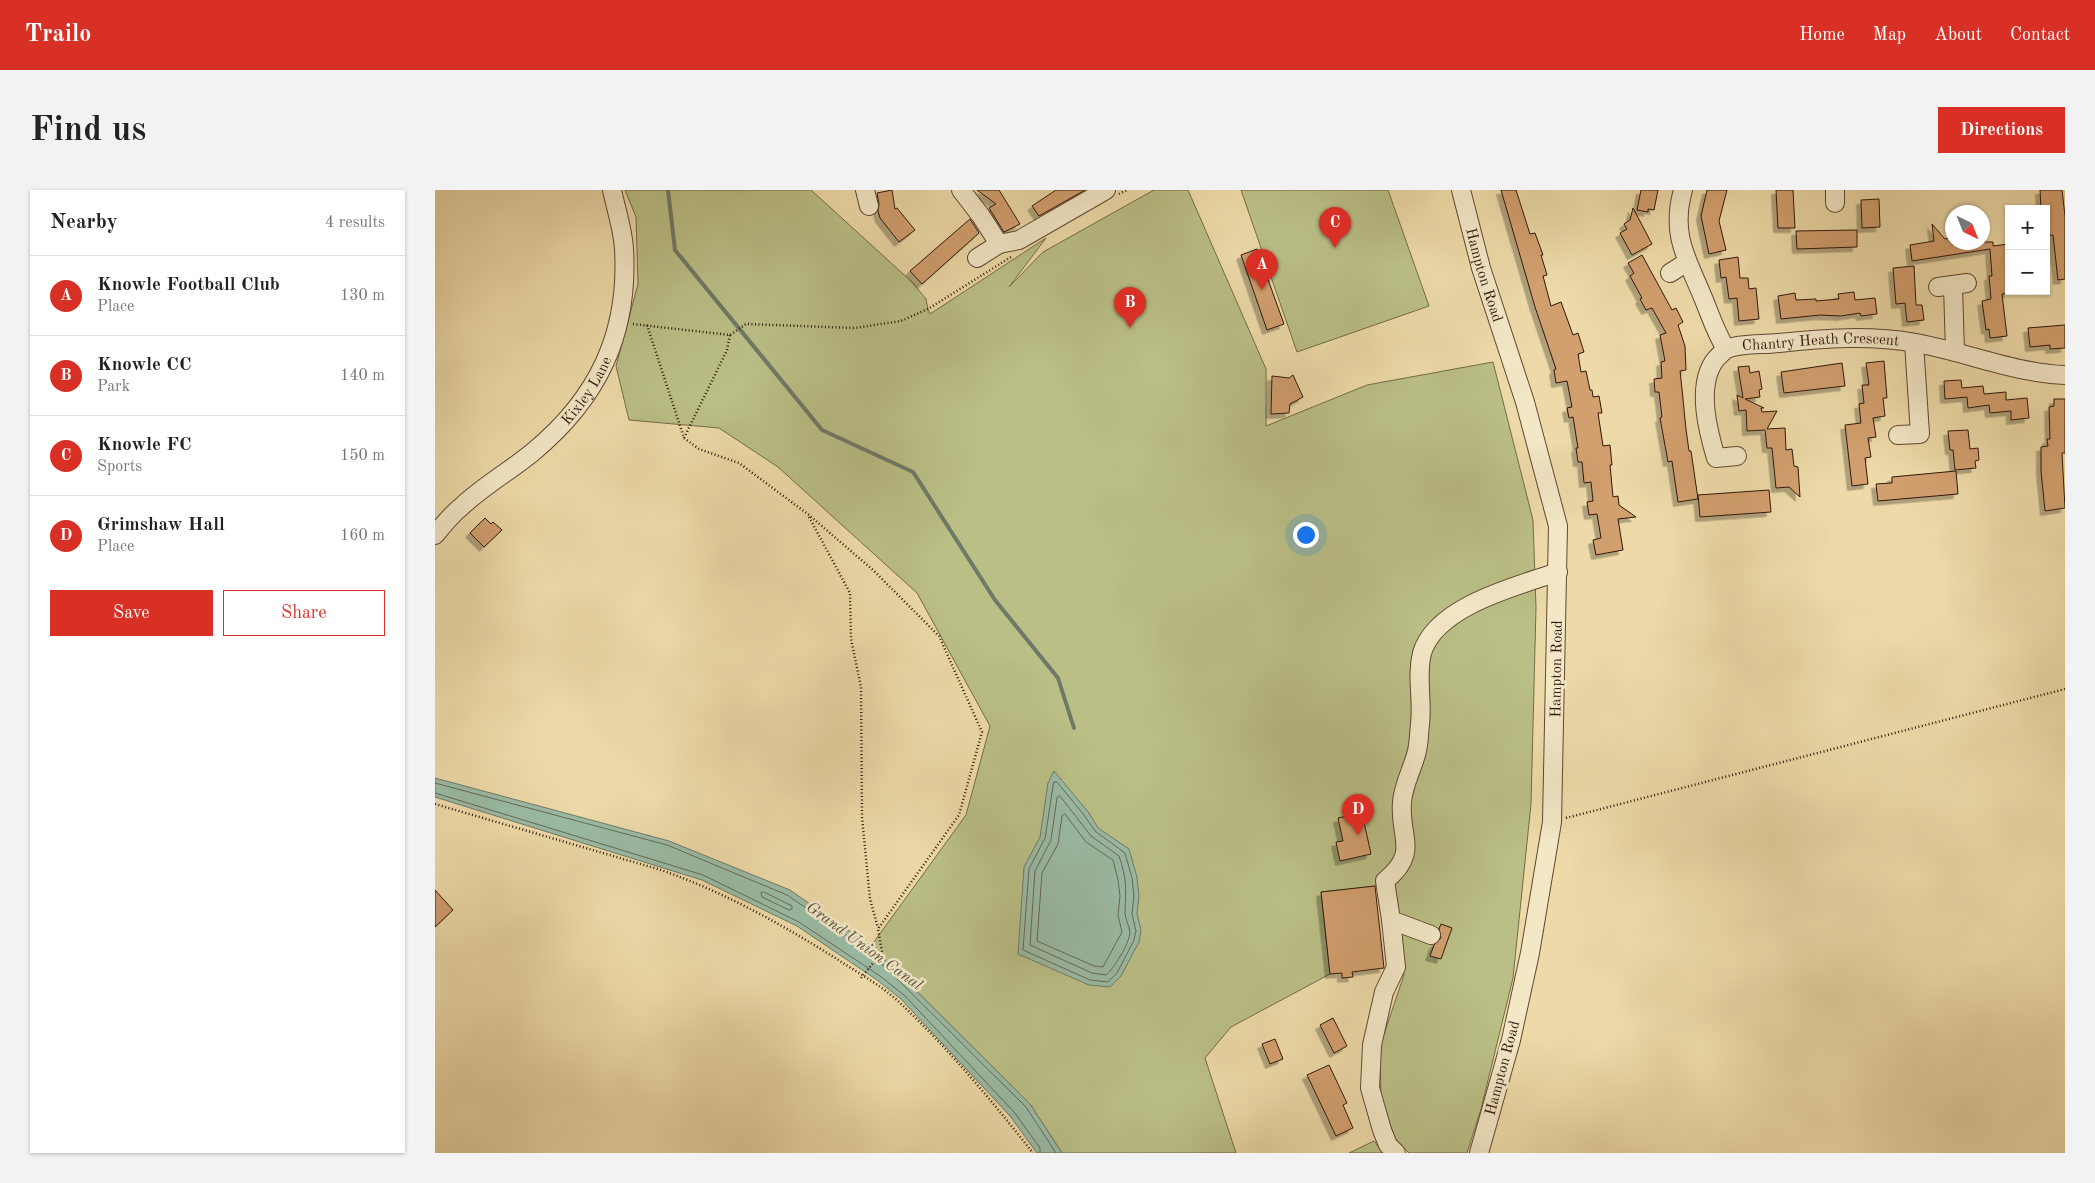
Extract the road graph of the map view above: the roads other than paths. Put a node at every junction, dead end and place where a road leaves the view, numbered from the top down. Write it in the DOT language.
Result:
graph roads {
  1 [pos="612,190"];
  2 [pos="961,190"];
  3 [pos="1461,190"];
  4 [pos="1683,190"];
  5 [pos="1112,192"];
  6 [pos="999,244"];
  7 [pos="977,258"];
  8 [pos="1687,262"];
  9 [pos="1670,273"];
  10 [pos="1953,285"];
  11 [pos="1914,343"];
  12 [pos="1726,348"];
  13 [pos="1955,352"];
  14 [pos="2065,375"];
  15 [pos="1898,435"];
  16 [pos="1737,456"];
  17 [pos="435,535"];
  18 [pos="1558,572"];
  19 [pos="1391,920"];
  20 [pos="1431,935"];
  21 [pos="1396,1153"];
  22 [pos="1479,1153"];
  1 -- 17 [label="street, Kixley Lane"];
  2 -- 6 [label="street"];
  3 -- 18 [label="street, Hampton Road"];
  4 -- 8 [label="street, Chantry Heath Crescent"];
  5 -- 6 [label="street"];
  6 -- 7 [label="street"];
  8 -- 9 [label="street"];
  8 -- 12 [label="street, Chantry Heath Crescent"];
  10 -- 13 [label="street"];
  11 -- 12 [label="street, Chantry Heath Crescent"];
  11 -- 13 [label="street, Chantry Heath Crescent"];
  11 -- 15 [label="street, Chantry Heath Crescent"];
  12 -- 16 [label="street, Chantry Heath Crescent"];
  13 -- 14 [label="street, Chantry Heath Crescent"];
  18 -- 19 [label="street"];
  18 -- 22 [label="street, Hampton Road"];
  19 -- 20 [label="street"];
  19 -- 21 [label="street"];
}
